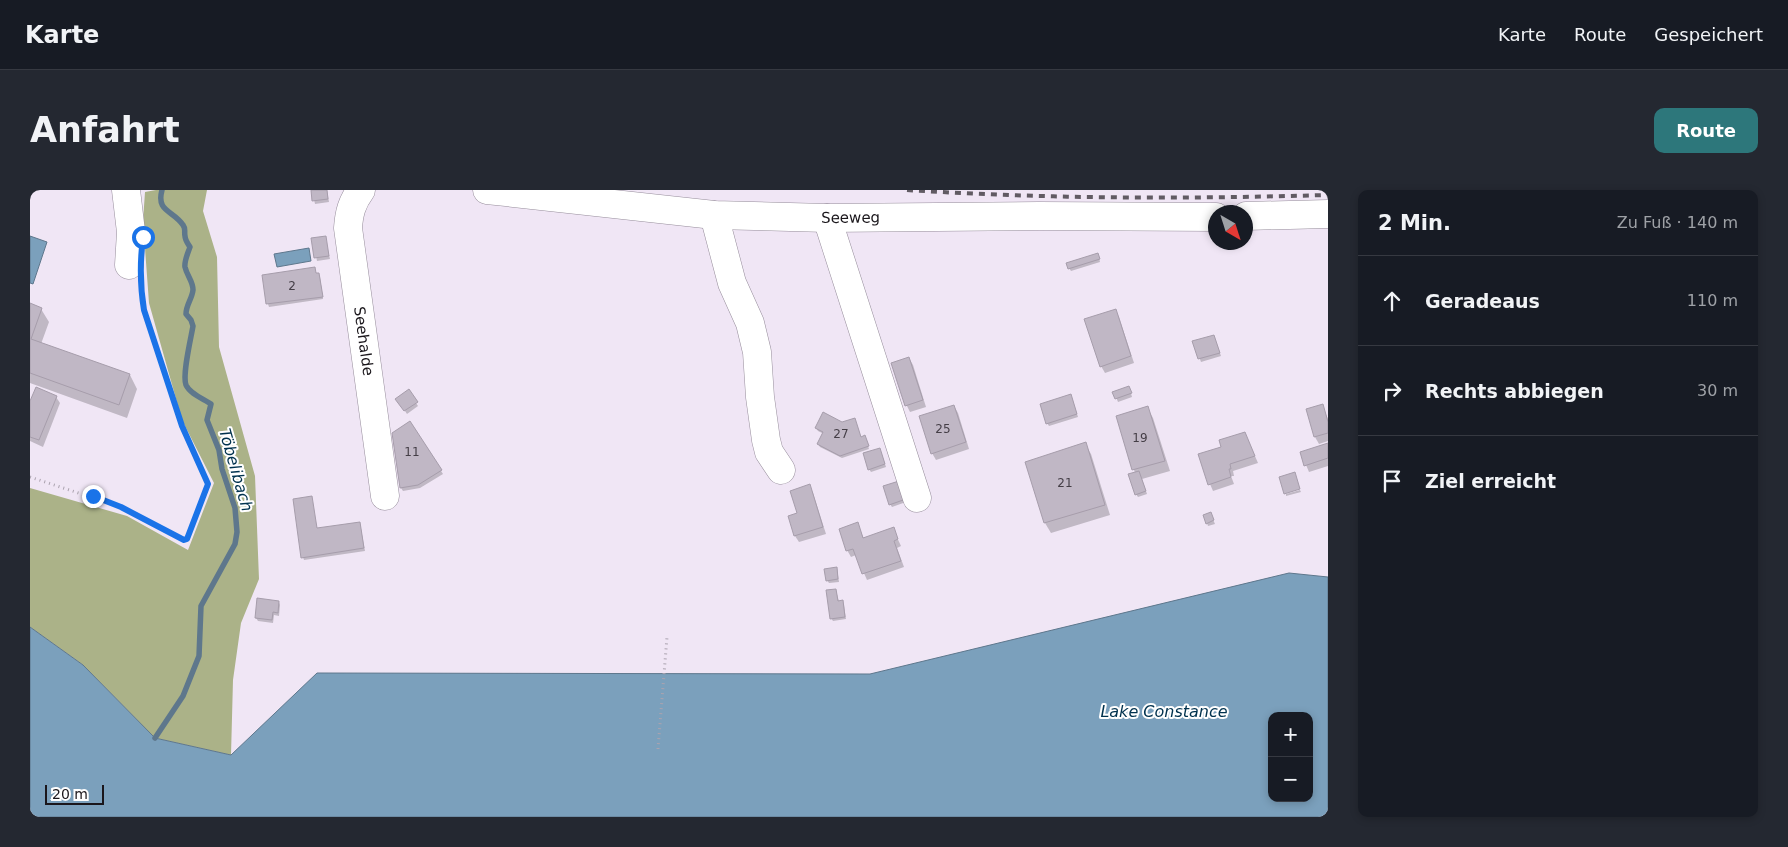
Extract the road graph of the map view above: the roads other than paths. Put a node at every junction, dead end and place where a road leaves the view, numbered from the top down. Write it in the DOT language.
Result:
graph roads {
  1 [pos="126,190"];
  2 [pos="361,190"];
  3 [pos="487,190"];
  4 [pos="1328,214"];
  5 [pos="714,215"];
  6 [pos="1253,216"];
  7 [pos="1208,217"];
  8 [pos="827,218"];
  9 [pos="135,271"];
  10 [pos="781,470"];
  11 [pos="385,496"];
  12 [pos="917,498"];
  1 -- 9 [label="street"];
  2 -- 11 [label="street, Seehalde"];
  3 -- 5 [label="street, Seeweg"];
  4 -- 6 [label="street"];
  5 -- 8 [label="street, Seeweg"];
  5 -- 10 [label="street"];
  7 -- 8 [label="street, Seeweg"];
  8 -- 12 [label="street"];
}
